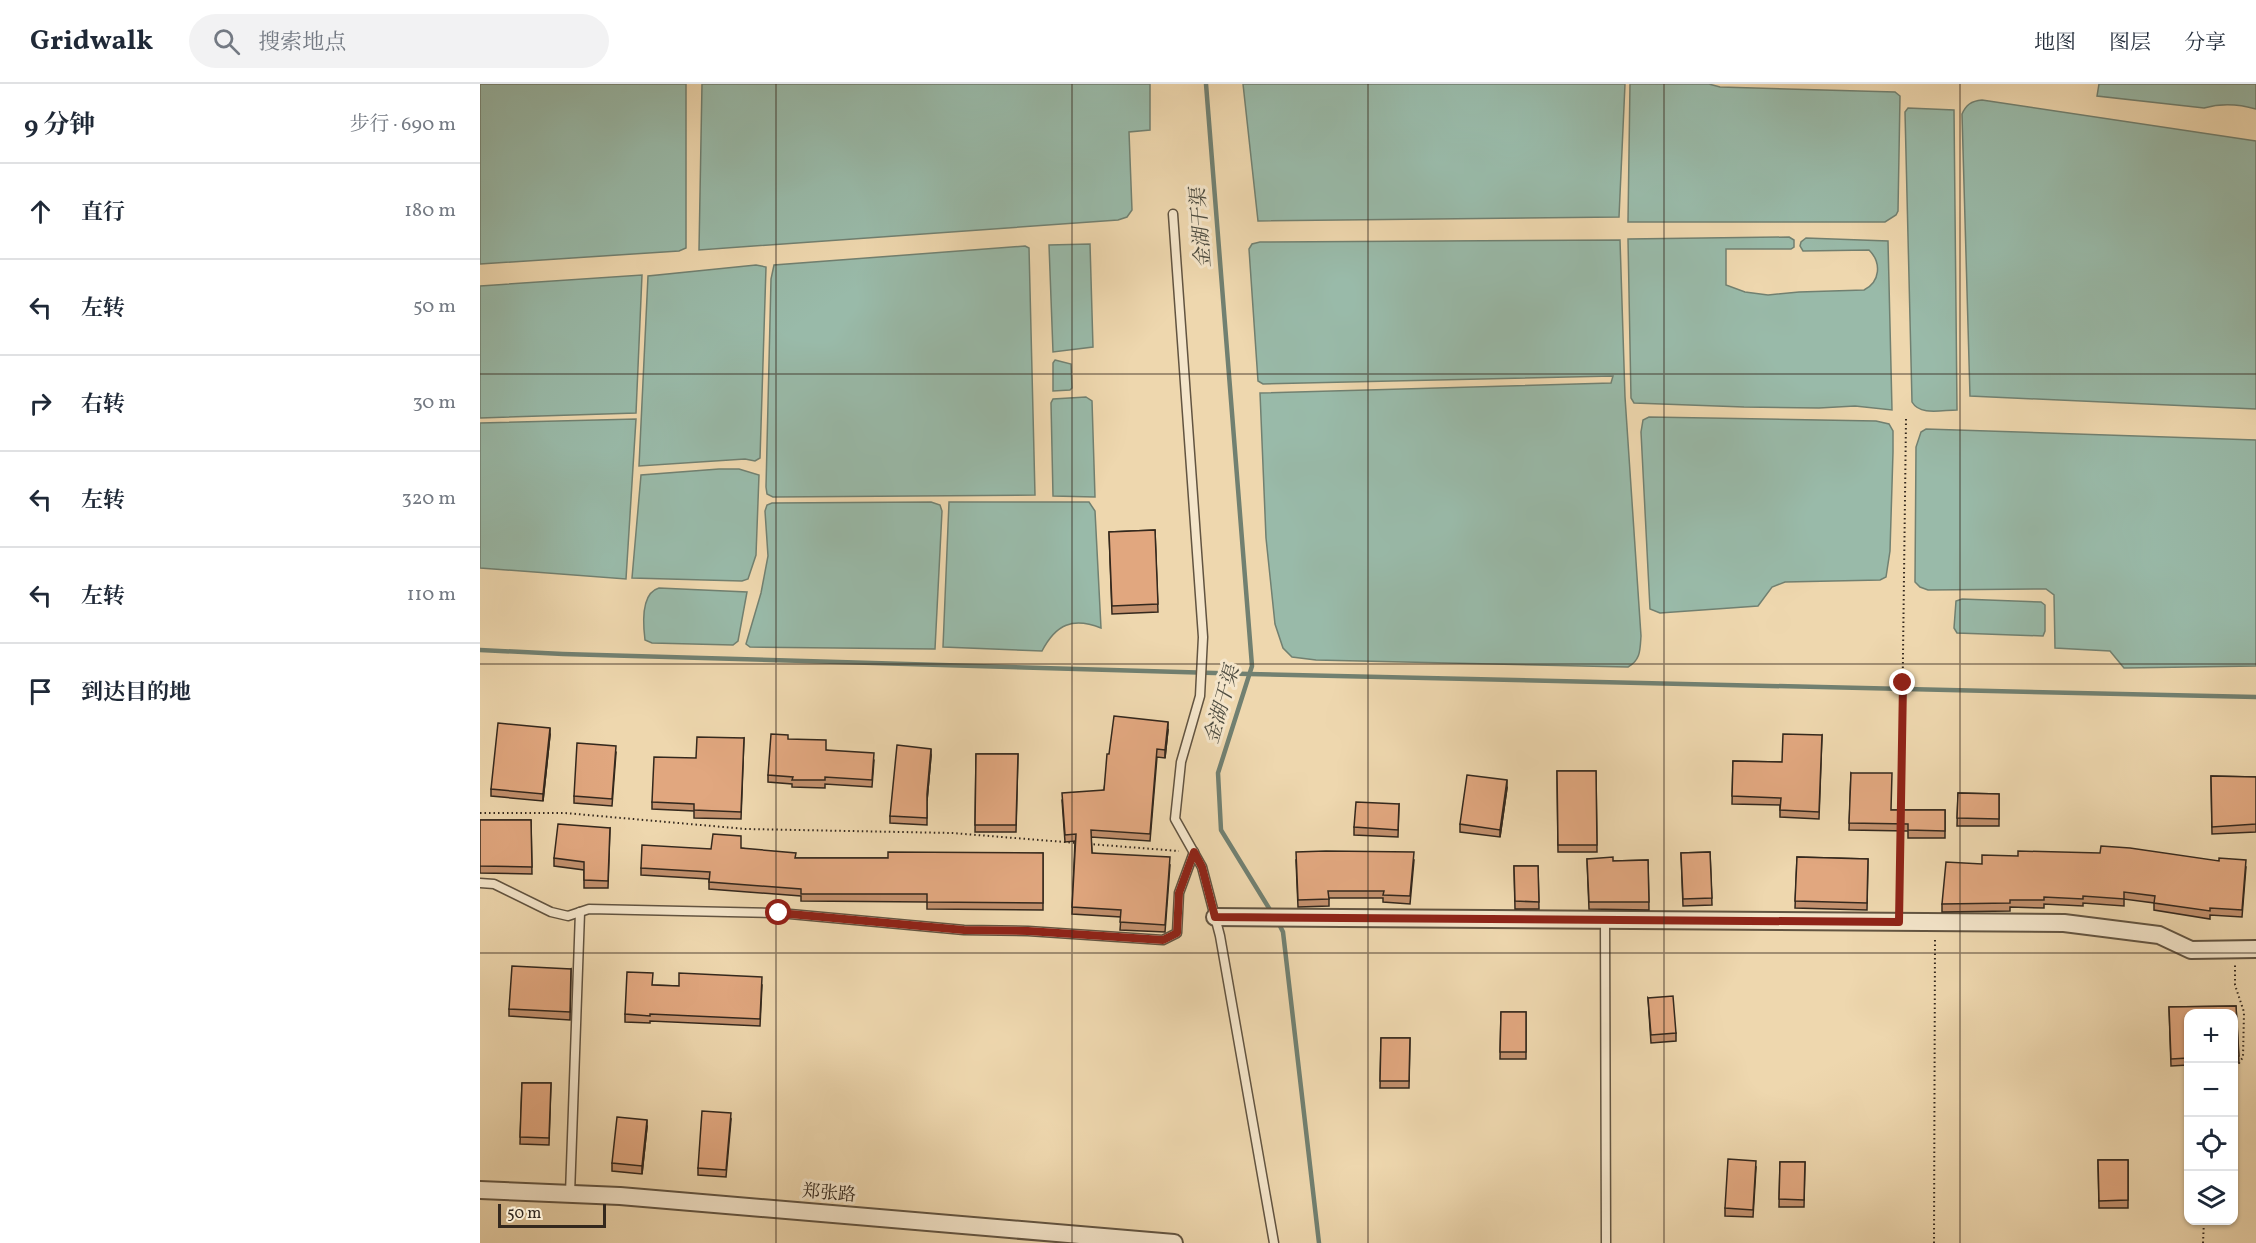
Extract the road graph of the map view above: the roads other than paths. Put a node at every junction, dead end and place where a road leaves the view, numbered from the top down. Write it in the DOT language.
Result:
graph roads {
  1 [pos="1173,214"];
  2 [pos="1194,852"];
  3 [pos="480,883"];
  4 [pos="580,912"];
  5 [pos="1215,917"];
  6 [pos="1605,920"];
  7 [pos="2256,949"];
  8 [pos="480,1190"];
  9 [pos="570,1194"];
  10 [pos="1174,1243"];
  11 [pos="1274,1243"];
  12 [pos="1606,1243"];
  1 -- 2 [label="lane"];
  2 -- 4 [label="lane"];
  2 -- 5 [label="lane"];
  3 -- 4 [label="lane"];
  4 -- 9 [label="lane"];
  5 -- 6 [label="street"];
  5 -- 11 [label="lane"];
  6 -- 7 [label="street"];
  6 -- 12 [label="lane"];
  8 -- 9 [label="street, 郑张路"];
  9 -- 10 [label="street, 郑张路"];
}
